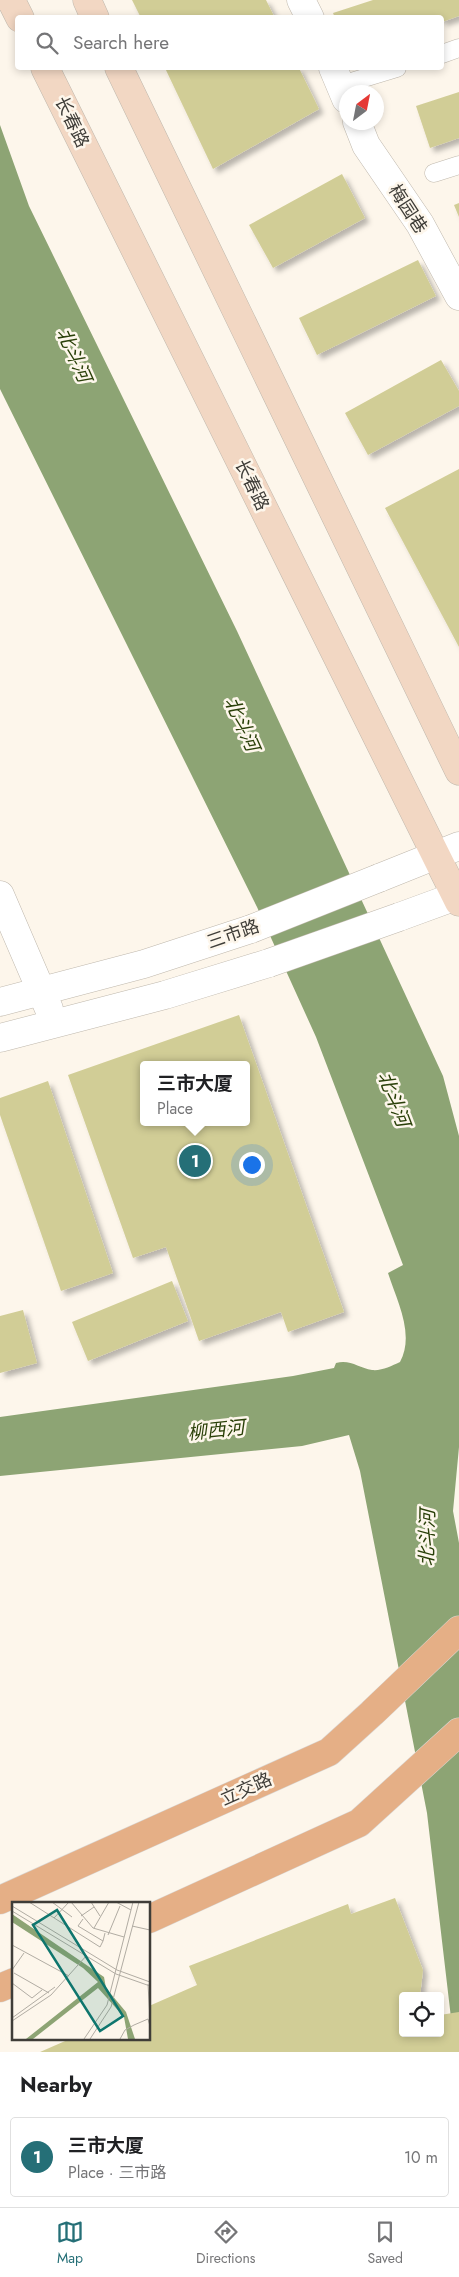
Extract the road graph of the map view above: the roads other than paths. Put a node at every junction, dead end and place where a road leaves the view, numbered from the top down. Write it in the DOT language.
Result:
graph roads {
  1 [pos="12,0"];
  2 [pos="87,0"];
  3 [pos="301,0"];
  4 [pos="19,15"];
  5 [pos="94,15"];
  6 [pos="308,15"];
  7 [pos="459,48"];
  8 [pos="444,53"];
  9 [pos="46,70"];
  10 [pos="120,70"];
  11 [pos="390,70"];
  12 [pos="340,84"];
  13 [pos="359,130"];
  14 [pos="459,165"];
  15 [pos="434,173"];
  16 [pos="459,296"];
  17 [pos="459,771"];
  18 [pos="448,851"];
  19 [pos="0,895"];
  20 [pos="458,898"];
  21 [pos="42,993"];
  22 [pos="0,1002"];
  23 [pos="56,1024"];
  24 [pos="0,1038"];
  25 [pos="459,1630"];
  26 [pos="459,1732"];
  27 [pos="0,1900"];
  28 [pos="150,1919"];
  29 [pos="12,1983"];
  30 [pos="0,1988"];
  1 -- 4 [label="main road"];
  2 -- 5 [label="main road"];
  3 -- 6 [label="street"];
  7 -- 8 [label="lane"];
  9 -- 18 [label="main road, 长春路"];
  10 -- 17 [label="main road"];
  11 -- 12 [label="lane"];
  13 -- 16 [label="street, 梅园巷"];
  14 -- 15 [label="lane"];
  18 -- 20 [label="main road, 长春路"];
  18 -- 21 [label="street, 三市路, bridge"];
  19 -- 21 [label="street"];
  20 -- 23 [label="street, bridge"];
  21 -- 22 [label="street, 三市路"];
  21 -- 23 [label="street"];
  23 -- 24 [label="street"];
  25 -- 27 [label="main road, 立交路"];
  26 -- 28 [label="main road"];
  29 -- 30 [label="main road"];
}
